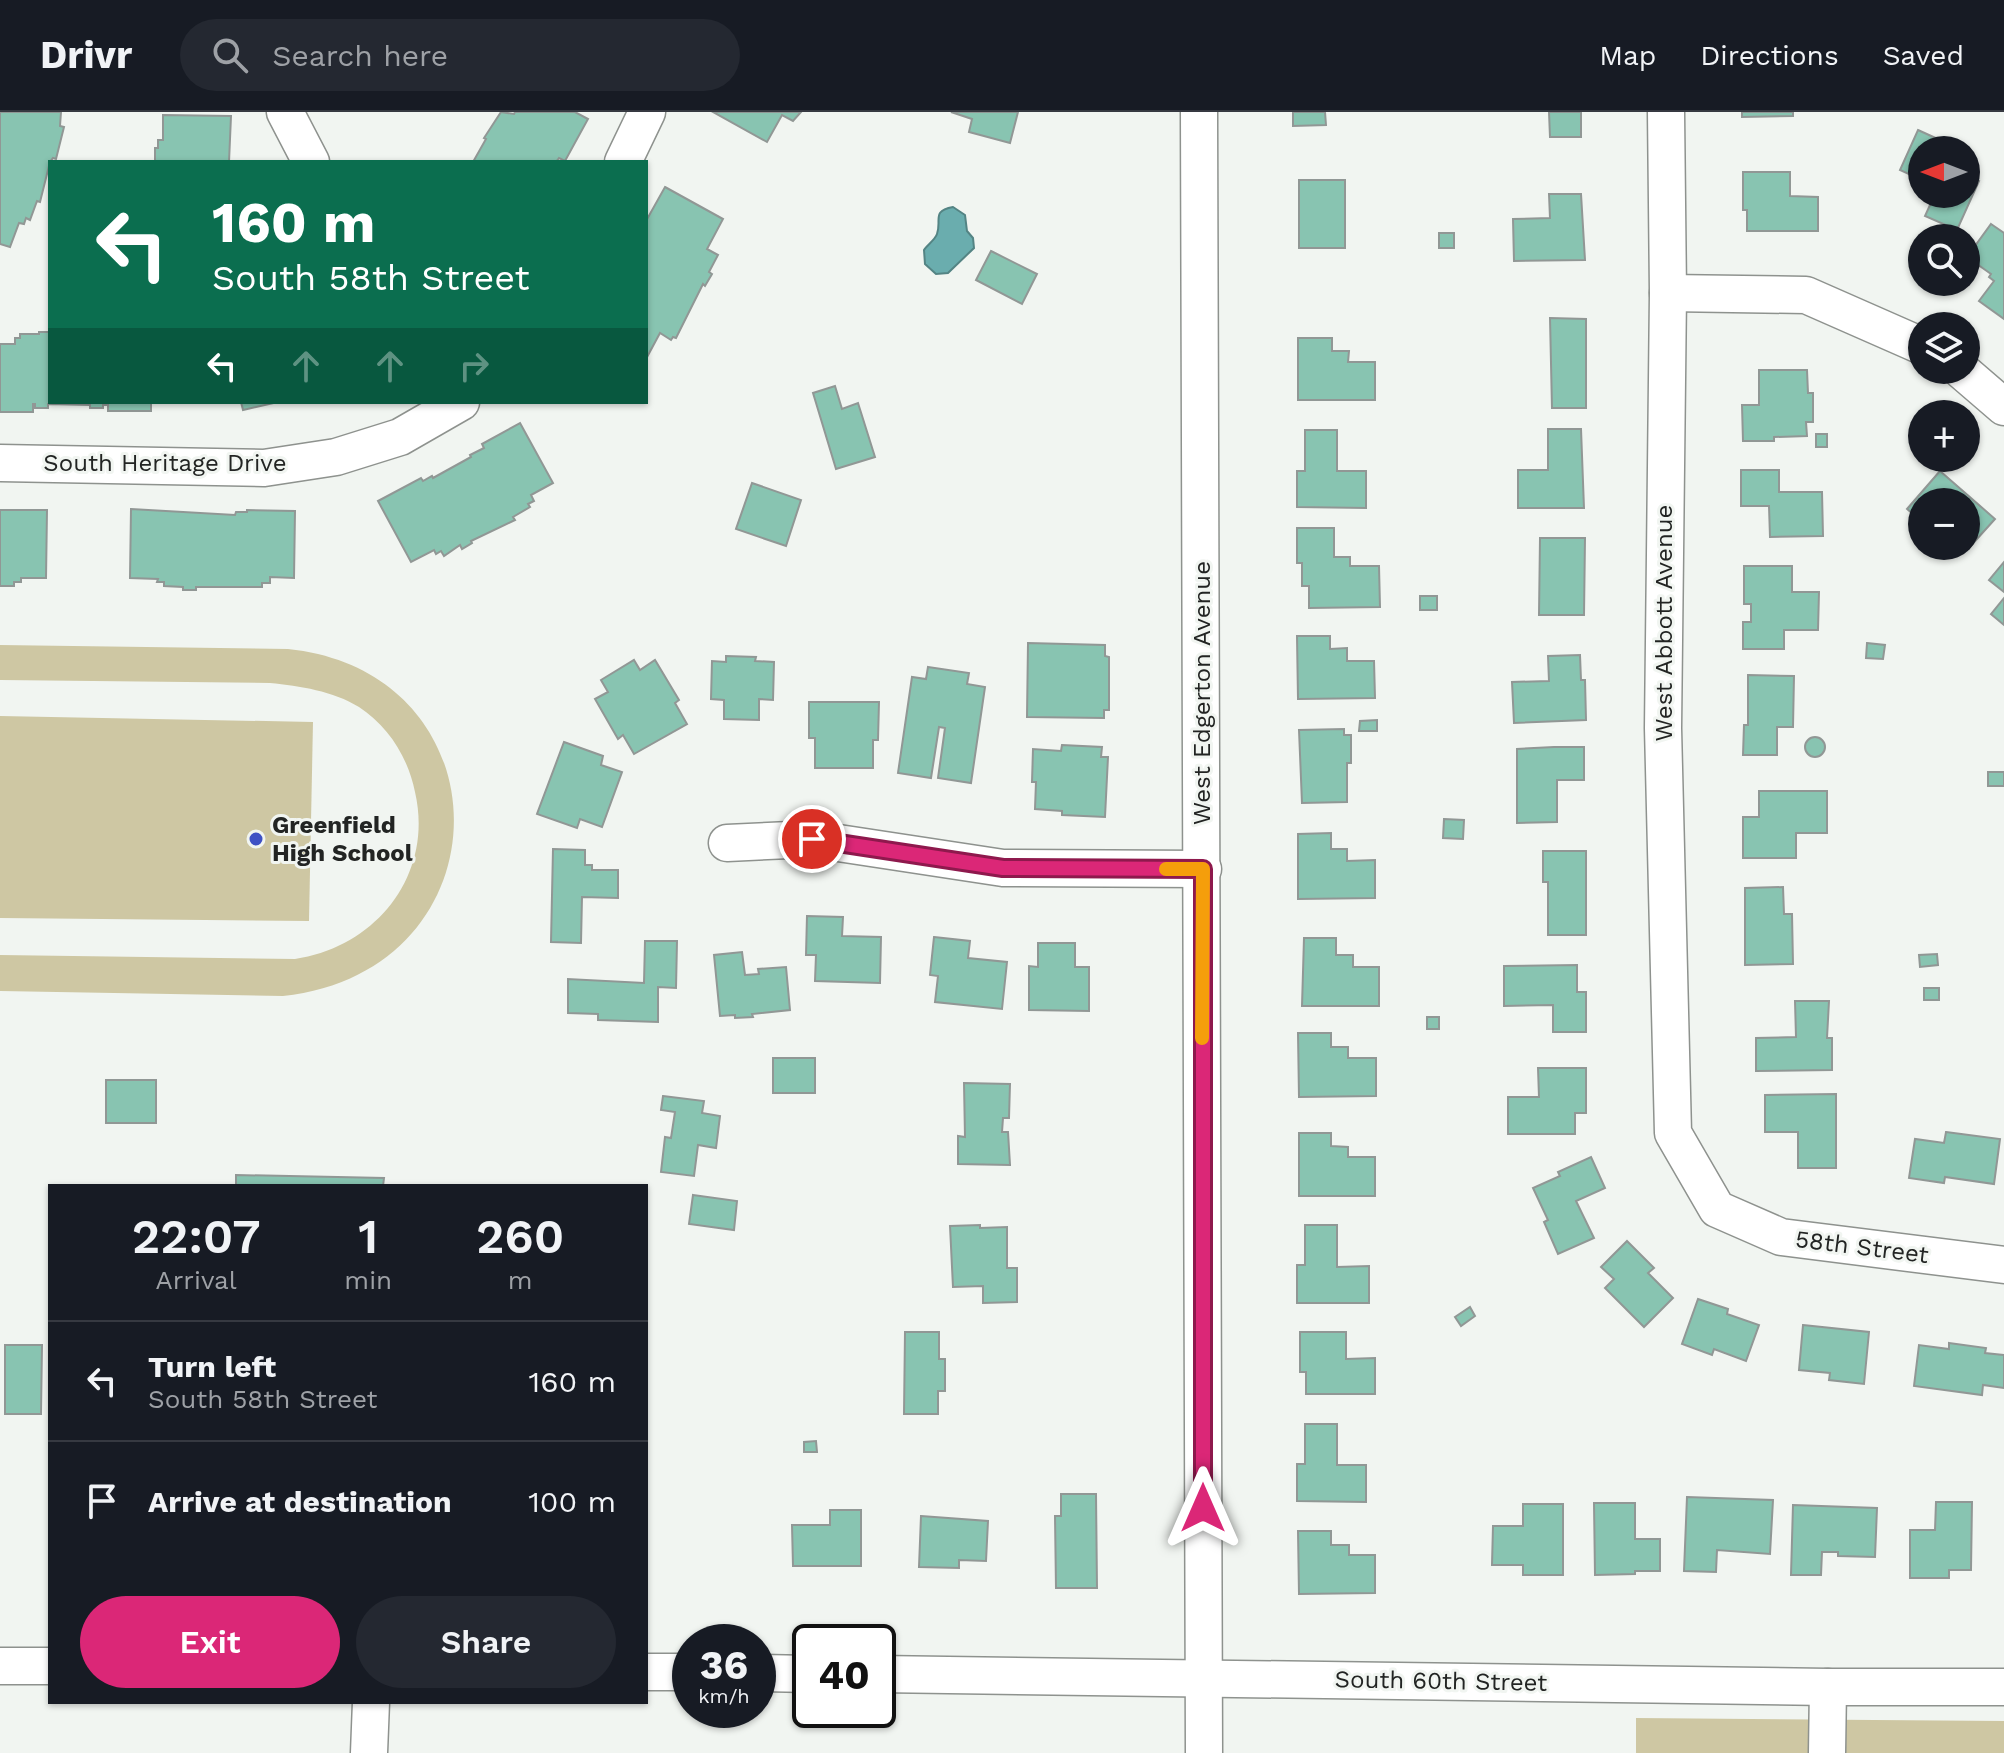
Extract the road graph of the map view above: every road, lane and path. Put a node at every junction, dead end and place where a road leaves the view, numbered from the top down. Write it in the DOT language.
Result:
graph roads {
  1 [pos="285,112"];
  2 [pos="647,112"];
  3 [pos="1199,112"];
  4 [pos="1666,112"];
  5 [pos="310,160"];
  6 [pos="624,160"];
  7 [pos="1668,293"];
  8 [pos="1908,340"];
  9 [pos="1977,384"];
  10 [pos="458,404"];
  11 [pos="2004,407"];
  12 [pos="0,463"];
  13 [pos="727,843"];
  14 [pos="1203,869"];
  15 [pos="1673,1133"];
  16 [pos="2004,1265"];
  17 [pos="0,1666"];
  18 [pos="48,1666"];
  19 [pos="648,1672"];
  20 [pos="672,1672"];
  21 [pos="896,1674"];
  22 [pos="1204,1678"];
  23 [pos="1828,1687"];
  24 [pos="2004,1687"];
  25 [pos="371,1704"];
  26 [pos="369,1753"];
  27 [pos="1204,1753"];
  28 [pos="1827,1753"];
  1 -- 5 [label="street"];
  2 -- 6 [label="street"];
  3 -- 14 [label="street, West Edgerton Avenue"];
  4 -- 7 [label="street, West Abbott Avenue"];
  7 -- 8 [label="street"];
  7 -- 15 [label="street, West Abbott Avenue"];
  9 -- 11 [label="street"];
  10 -- 12 [label="street, South Heritage Drive"];
  13 -- 14 [label="street"];
  14 -- 22 [label="street, West Edgerton Avenue"];
  15 -- 16 [label="street, 58th Street"];
  17 -- 18 [label="street"];
  19 -- 20 [label="street"];
  21 -- 22 [label="street, South 60th Street"];
  22 -- 23 [label="street, South 60th Street"];
  22 -- 27 [label="street, West Edgerton Avenue"];
  23 -- 24 [label="street, South 60th Street"];
  23 -- 28 [label="street"];
  25 -- 26 [label="street"];
}
